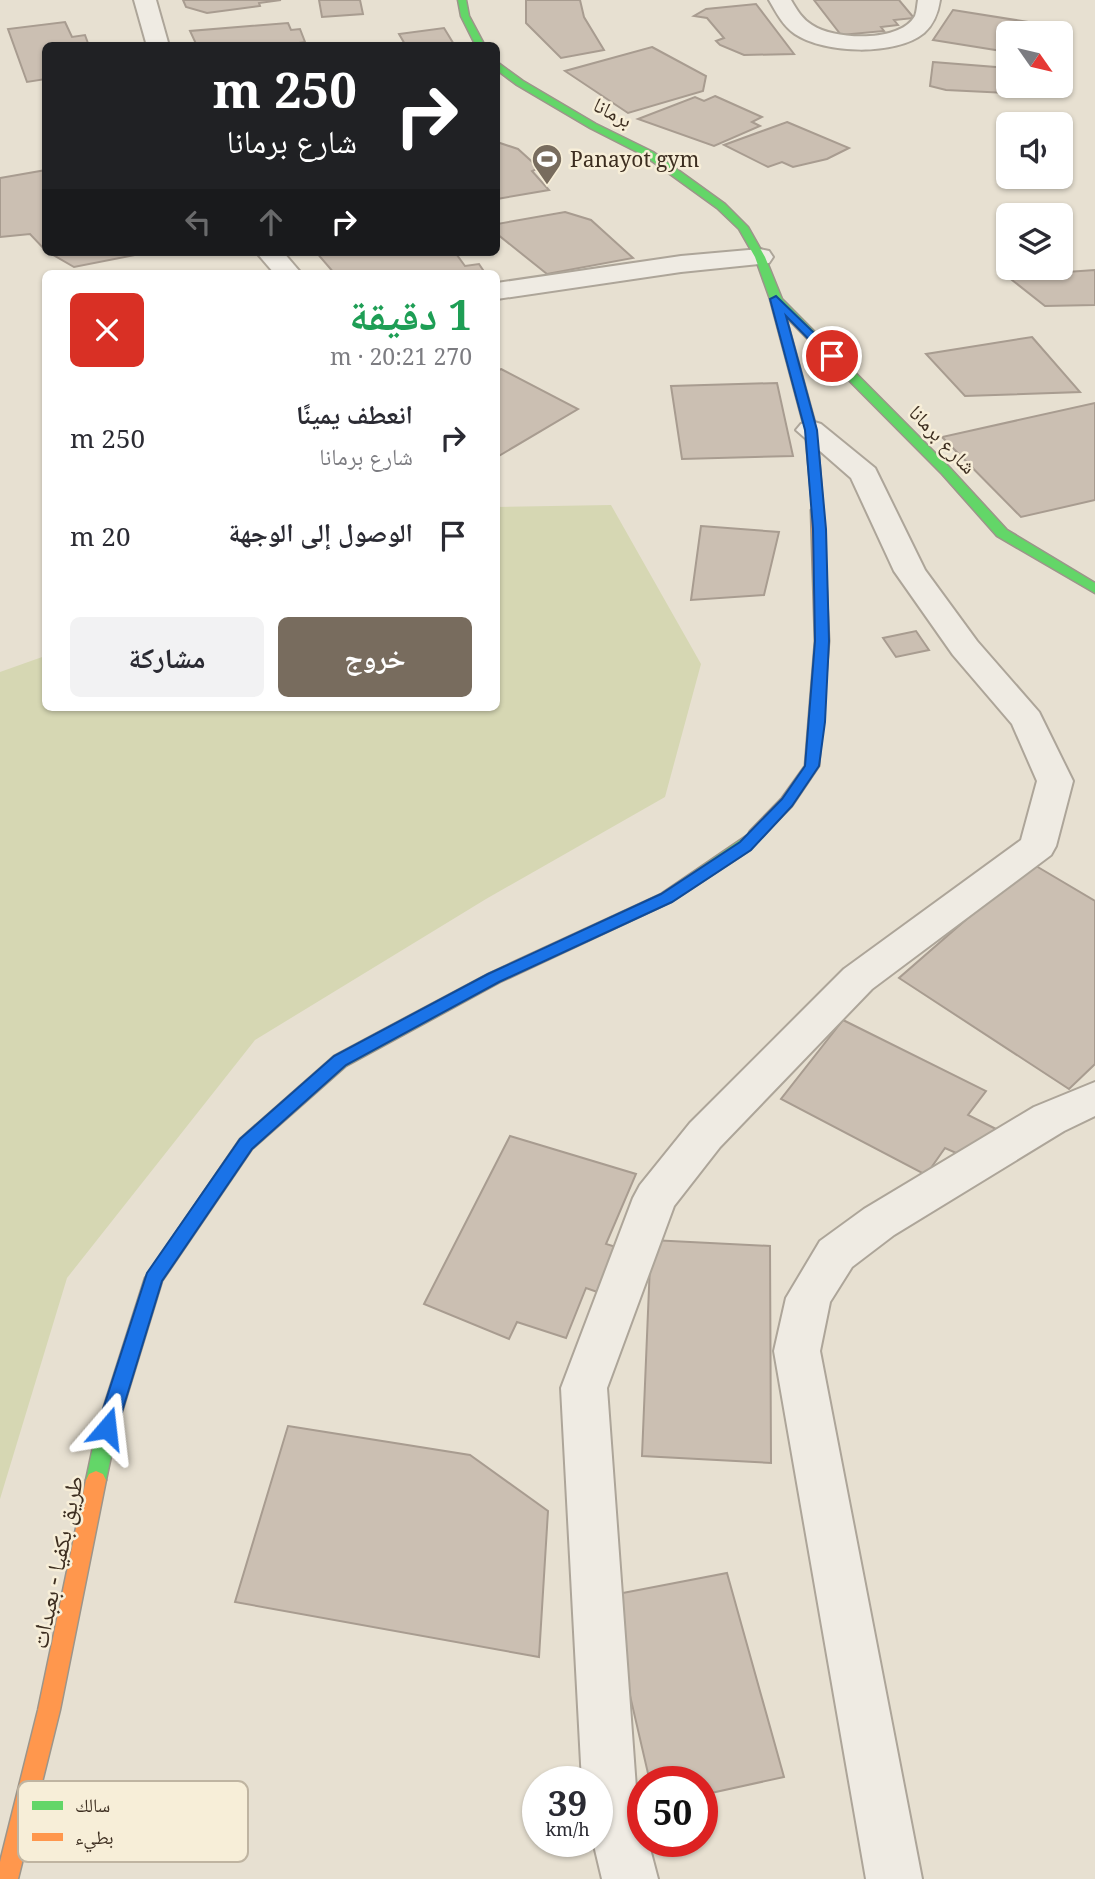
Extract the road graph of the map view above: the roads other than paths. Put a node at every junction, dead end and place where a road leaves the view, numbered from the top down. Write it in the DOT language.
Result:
graph roads {
  1 [pos="145,0"];
  2 [pos="462,0"];
  3 [pos="780,0"];
  4 [pos="929,0"];
  5 [pos="157,42"];
  6 [pos="479,42"];
  7 [pos="500,67"];
  8 [pos="273,256"];
  9 [pos="760,257"];
  10 [pos="285,270"];
  11 [pos="500,291"];
  12 [pos="776,299"];
  13 [pos="811,430"];
  14 [pos="1095,589"];
  15 [pos="1095,1098"];
  16 [pos="31,1781"];
  17 [pos="18,1835"];
  18 [pos="7,1879"];
  19 [pos="630,1879"];
  20 [pos="894,1879"];
  1 -- 5 [label="street"];
  2 -- 6 [label="main road"];
  3 -- 4 [label="street"];
  7 -- 9 [label="main road, برمانا"];
  8 -- 10 [label="street"];
  9 -- 11 [label="street"];
  9 -- 12 [label="main road, برمانا"];
  12 -- 13 [label="main road, طريق بكفيا - بعبدات"];
  12 -- 14 [label="main road, شارع برمانا"];
  13 -- 16 [label="main road, طريق بكفيا - بعبدات"];
  13 -- 19 [label="street"];
  15 -- 20 [label="street"];
  17 -- 18 [label="main road, طريق بكفيا - بعبدات"];
}
